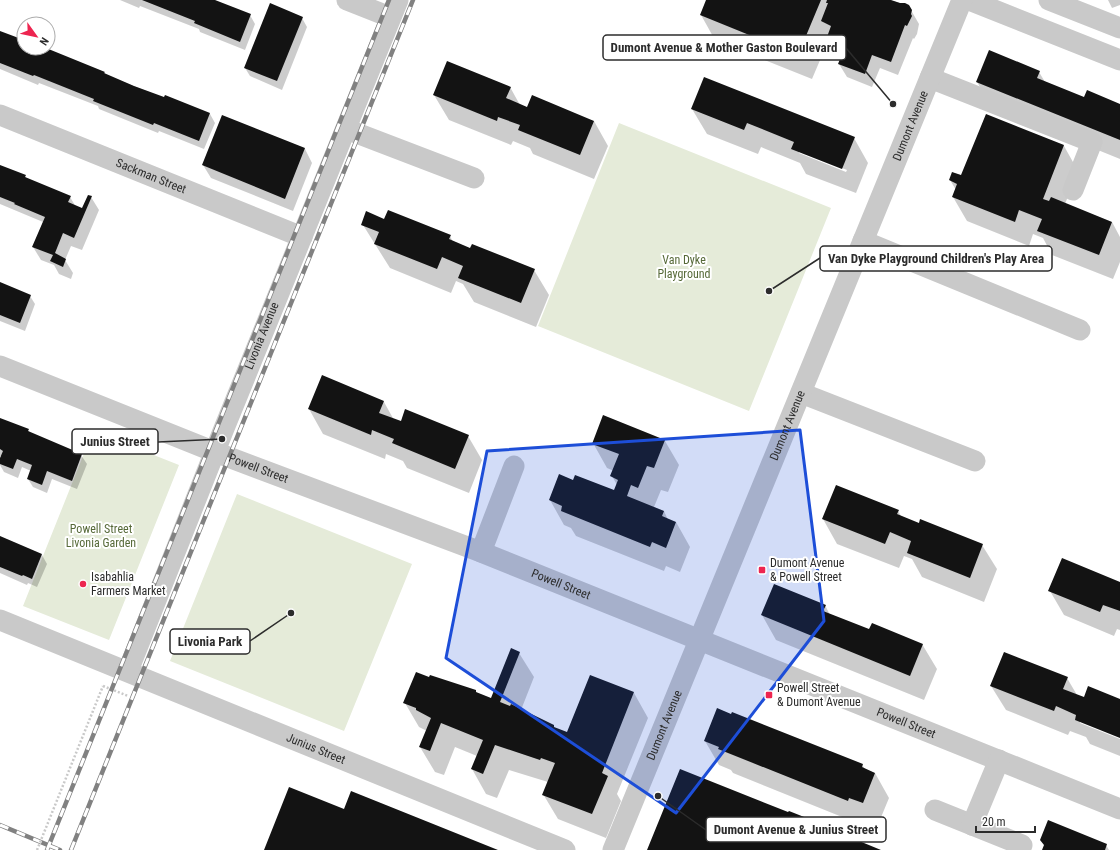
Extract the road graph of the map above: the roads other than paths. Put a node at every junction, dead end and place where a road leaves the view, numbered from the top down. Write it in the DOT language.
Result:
graph roads {
  1 [pos="347,0"];
  2 [pos="962,0"];
  3 [pos="970,0"];
  4 [pos="1049,0"];
  5 [pos="394,9"];
  6 [pos="1120,28"];
  7 [pos="1120,60"];
  8 [pos="930,78"];
  9 [pos="0,115"];
  10 [pos="346,129"];
  11 [pos="474,178"];
  12 [pos="1073,190"];
  13 [pos="302,237"];
  14 [pos="863,240"];
  15 [pos="1080,330"];
  16 [pos="0,366"];
  17 [pos="801,393"];
  18 [pos="215,452"];
  19 [pos="975,461"];
  20 [pos="514,466"];
  21 [pos="481,552"];
  22 [pos="0,620"];
  23 [pos="700,639"];
  24 [pos="128,671"];
  25 [pos="999,760"];
  26 [pos="1120,809"];
  27 [pos="935,810"];
  28 [pos="972,825"];
  29 [pos="1022,846"];
  30 [pos="565,850"];
  31 [pos="613,850"];
  1 -- 5 [label="street"];
  2 -- 8 [label="street, Dumont Avenue"];
  3 -- 7 [label="street"];
  4 -- 6 [label="street"];
  5 -- 10 [label="street, Livonia Avenue"];
  8 -- 12 [label="street"];
  8 -- 14 [label="street, Dumont Avenue"];
  9 -- 13 [label="street, Sackman Street"];
  10 -- 11 [label="street"];
  10 -- 13 [label="street, Livonia Avenue"];
  13 -- 18 [label="street, Livonia Avenue"];
  14 -- 15 [label="street"];
  14 -- 17 [label="street, Dumont Avenue"];
  16 -- 18 [label="street, Powell Street"];
  17 -- 19 [label="street"];
  17 -- 23 [label="street, Dumont Avenue"];
  18 -- 21 [label="street, Powell Street"];
  18 -- 24 [label="street, Livonia Avenue"];
  20 -- 21 [label="street"];
  21 -- 23 [label="street, Powell Street"];
  22 -- 24 [label="street, Junius Street"];
  23 -- 25 [label="street, Powell Street"];
  23 -- 31 [label="street, Dumont Avenue"];
  24 -- 30 [label="street, Junius Street"];
  25 -- 26 [label="street, Powell Street"];
  25 -- 28 [label="street"];
  27 -- 28 [label="street"];
  28 -- 29 [label="street"];
}
